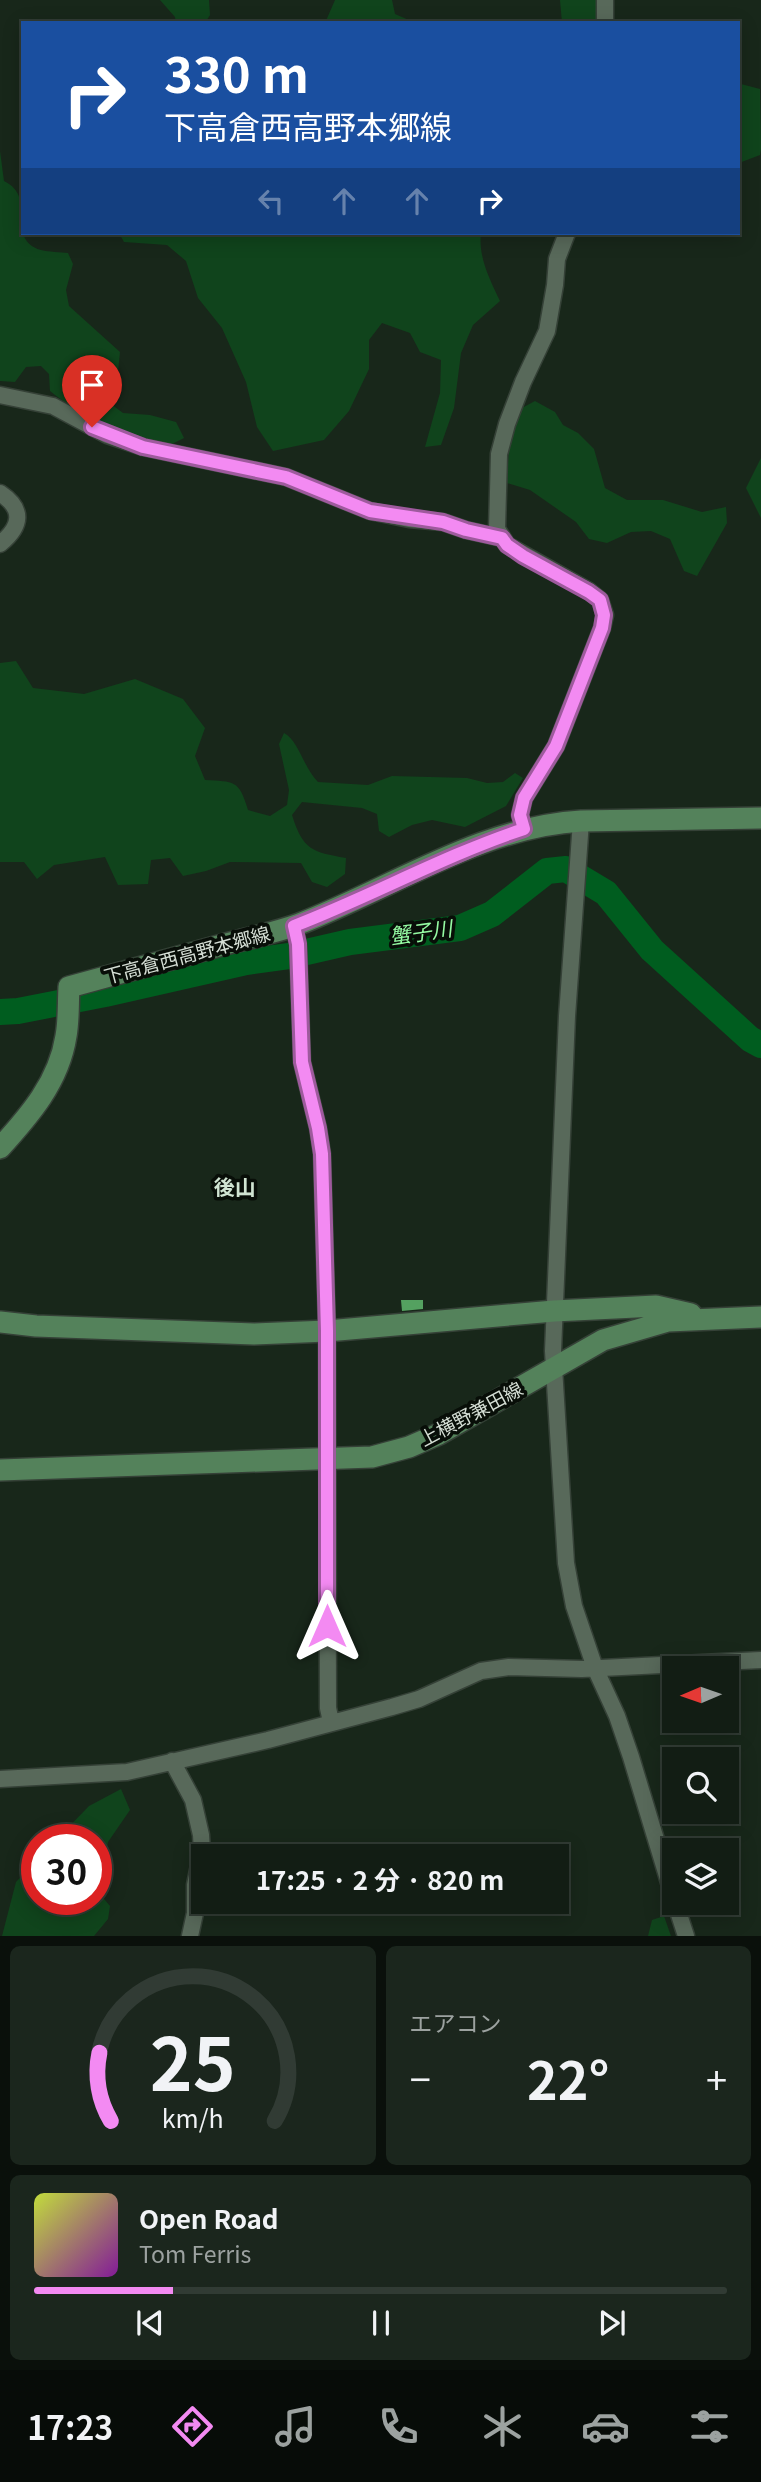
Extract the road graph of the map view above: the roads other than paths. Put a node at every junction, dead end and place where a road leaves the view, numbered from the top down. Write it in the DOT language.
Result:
graph roads {
  1 [pos="605,0"];
  2 [pos="605,21"];
  3 [pos="566,235"];
  4 [pos="0,395"];
  5 [pos="0,493"];
  6 [pos="502,538"];
  7 [pos="0,544"];
  8 [pos="761,818"];
  9 [pos="581,821"];
  10 [pos="524,829"];
  11 [pos="296,935"];
  12 [pos="0,1149"];
  13 [pos="554,1311"];
  14 [pos="761,1317"];
  15 [pos="703,1319"];
  16 [pos="0,1322"];
  17 [pos="327,1331"];
  18 [pos="553,1369"];
  19 [pos="327,1460"];
  20 [pos="0,1470"];
  21 [pos="761,1660"];
  22 [pos="595,1668"];
  23 [pos="331,1722"];
  24 [pos="172,1762"];
  25 [pos="0,1779"];
  26 [pos="662,1861"];
  27 [pos="678,1915"];
  28 [pos="190,1936"];
  29 [pos="685,1936"];
  1 -- 2 [label="street"];
  3 -- 6 [label="street"];
  4 -- 6 [label="street"];
  5 -- 7 [label="street"];
  6 -- 10 [label="street"];
  8 -- 9 [label="main road, 下高倉西高野本郷線"];
  9 -- 10 [label="main road, 下高倉西高野本郷線"];
  9 -- 13 [label="street"];
  10 -- 11 [label="main road, 下高倉西高野本郷線"];
  11 -- 12 [label="main road, 下高倉西高野本郷線"];
  11 -- 17 [label="street"];
  13 -- 15 [label="main road"];
  13 -- 17 [label="main road"];
  13 -- 18 [label="street"];
  14 -- 15 [label="main road, 上横野兼田線"];
  15 -- 18 [label="main road, 上横野兼田線"];
  16 -- 17 [label="main road"];
  17 -- 19 [label="street"];
  18 -- 19 [label="main road, 上横野兼田線"];
  18 -- 22 [label="street"];
  19 -- 20 [label="main road, 上横野兼田線"];
  19 -- 23 [label="street"];
  21 -- 22 [label="street"];
  22 -- 23 [label="street"];
  22 -- 26 [label="street"];
  23 -- 24 [label="street"];
  24 -- 25 [label="street"];
  24 -- 28 [label="street"];
  27 -- 29 [label="street"];
}
